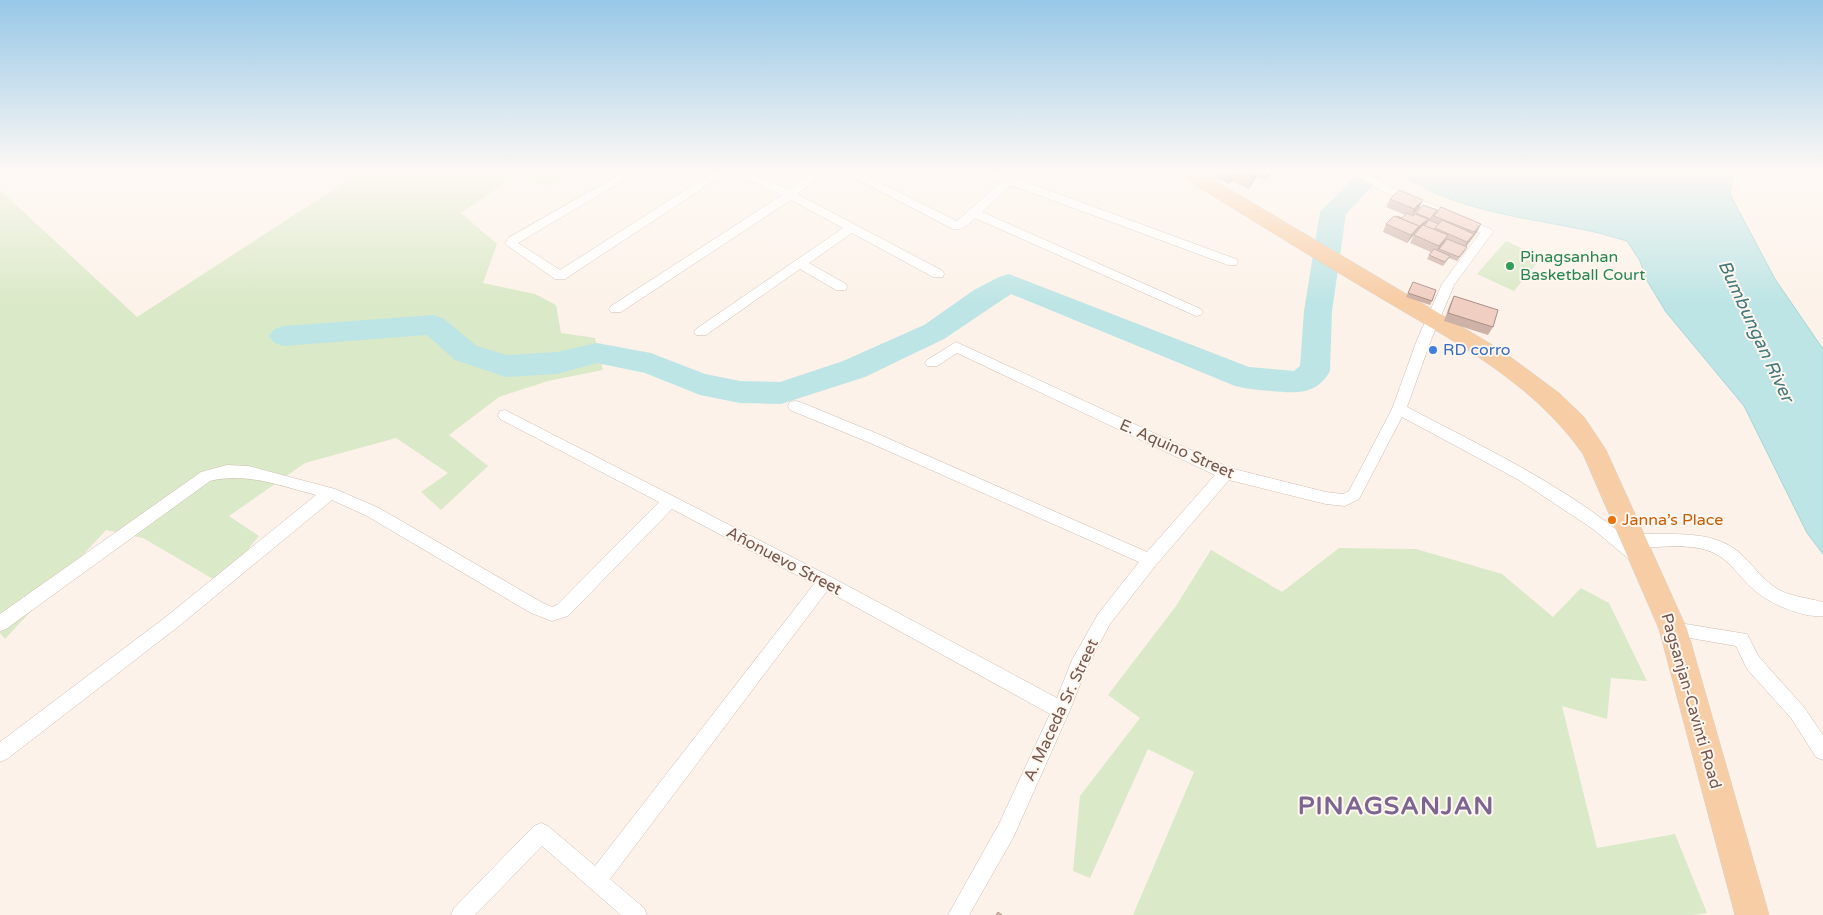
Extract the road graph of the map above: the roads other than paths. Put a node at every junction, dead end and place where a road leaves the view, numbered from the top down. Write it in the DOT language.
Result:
graph roads {
  1 [pos="556,216"];
  2 [pos="654,216"];
  3 [pos="759,216"];
  4 [pos="830,216"];
  5 [pos="935,216"];
  6 [pos="971,216"];
  7 [pos="977,216"];
  8 [pos="1113,216"];
  9 [pos="1259,216"];
  10 [pos="1449,216"];
  11 [pos="852,227"];
  12 [pos="1232,262"];
  13 [pos="799,263"];
  14 [pos="938,274"];
  15 [pos="841,287"];
  16 [pos="616,309"];
  17 [pos="1196,312"];
  18 [pos="1433,319"];
  19 [pos="701,332"];
  20 [pos="932,363"];
  21 [pos="795,406"];
  22 [pos="1399,410"];
  23 [pos="505,415"];
  24 [pos="1226,473"];
  25 [pos="330,493"];
  26 [pos="670,501"];
  27 [pos="1639,551"];
  28 [pos="1150,560"];
  29 [pos="826,582"];
  30 [pos="1821,609"];
  31 [pos="0,624"];
  32 [pos="1673,629"];
  33 [pos="1061,710"];
  34 [pos="1823,751"];
  35 [pos="0,753"];
  36 [pos="596,881"];
  37 [pos="461,915"];
  38 [pos="637,915"];
  39 [pos="958,915"];
  40 [pos="1752,915"];
  1 -- 2 [label="street"];
  3 -- 16 [label="street"];
  4 -- 11 [label="street"];
  5 -- 6 [label="street"];
  7 -- 17 [label="street"];
  8 -- 12 [label="street"];
  9 -- 18 [label="main road, Pagsanjan-Cavinti Road"];
  10 -- 18 [label="street, E. Aquino Street"];
  11 -- 13 [label="street"];
  11 -- 14 [label="street"];
  13 -- 15 [label="street"];
  13 -- 19 [label="street"];
  18 -- 22 [label="street, E. Aquino Street"];
  18 -- 27 [label="main road, Pagsanjan-Cavinti Road"];
  20 -- 24 [label="street, E. Aquino Street"];
  21 -- 28 [label="street"];
  22 -- 24 [label="street, E. Aquino Street"];
  22 -- 27 [label="street"];
  23 -- 26 [label="street, Añonuevo Street"];
  24 -- 28 [label="street, A. Maceda Sr. Street"];
  25 -- 26 [label="street"];
  25 -- 31 [label="street"];
  25 -- 35 [label="street"];
  26 -- 29 [label="street, Añonuevo Street"];
  27 -- 30 [label="street"];
  27 -- 32 [label="main road, Pagsanjan-Cavinti Road"];
  28 -- 33 [label="street, A. Maceda Sr. Street"];
  29 -- 33 [label="street, Añonuevo Street"];
  29 -- 36 [label="street"];
  32 -- 34 [label="street"];
  32 -- 40 [label="main road, Pagsanjan-Cavinti Road"];
  33 -- 39 [label="street, A. Maceda Sr. Street"];
  36 -- 37 [label="street"];
  36 -- 38 [label="street"];
}
